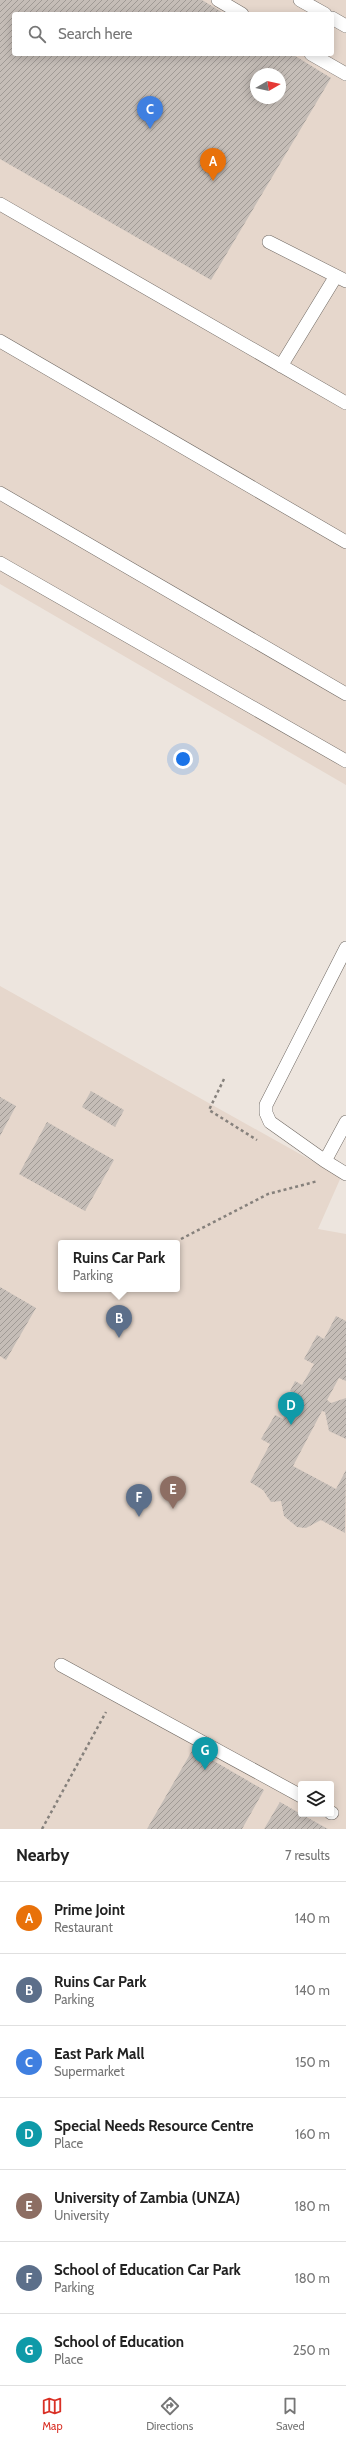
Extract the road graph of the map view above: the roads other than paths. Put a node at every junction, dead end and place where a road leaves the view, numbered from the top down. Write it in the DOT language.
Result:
graph roads {
  1 [pos="218,0"];
  2 [pos="300,0"];
  3 [pos="239,12"];
  4 [pos="321,12"];
  5 [pos="334,19"];
  6 [pos="346,26"];
  7 [pos="314,56"];
  8 [pos="346,74"];
  9 [pos="0,204"];
  10 [pos="269,242"];
  11 [pos="341,279"];
  12 [pos="0,341"];
  13 [pos="281,366"];
  14 [pos="346,403"];
  15 [pos="0,493"];
  16 [pos="346,542"];
  17 [pos="0,563"];
  18 [pos="346,694"];
  19 [pos="346,761"];
  20 [pos="346,948"];
  21 [pos="346,1122"];
  22 [pos="341,1142"];
  23 [pos="325,1161"];
  24 [pos="346,1174"];
  25 [pos="61,1665"];
  26 [pos="298,1794"];
  1 -- 3 [label="lane"];
  2 -- 4 [label="lane"];
  5 -- 6 [label="lane"];
  7 -- 8 [label="lane"];
  9 -- 13 [label="lane"];
  10 -- 11 [label="lane"];
  11 -- 13 [label="lane"];
  12 -- 16 [label="lane"];
  13 -- 14 [label="lane"];
  15 -- 18 [label="lane"];
  17 -- 19 [label="lane"];
  20 -- 23 [label="lane"];
  21 -- 22 [label="lane"];
  22 -- 23 [label="lane"];
  23 -- 24 [label="lane"];
  25 -- 26 [label="lane"];
}
